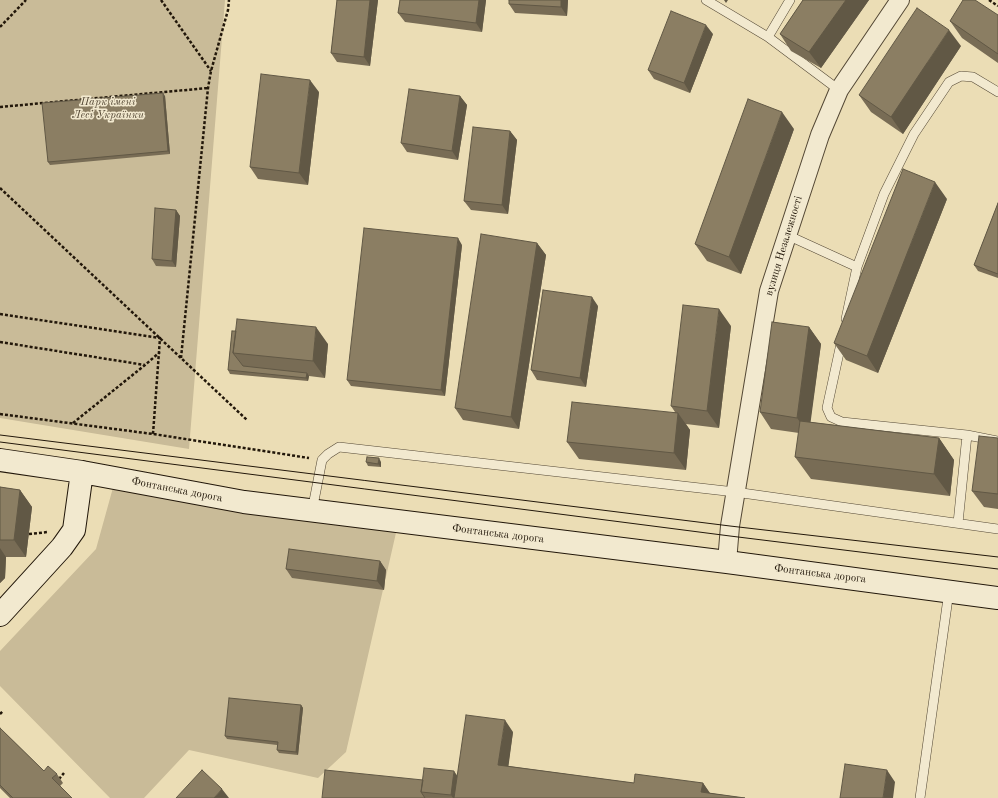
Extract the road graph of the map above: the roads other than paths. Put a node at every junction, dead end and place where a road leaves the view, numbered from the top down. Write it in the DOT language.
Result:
graph roads {
  1 [pos="706,0"];
  2 [pos="790,0"];
  3 [pos="900,0"];
  4 [pos="768,37"];
  5 [pos="839,90"];
  6 [pos="998,92"];
  7 [pos="787,235"];
  8 [pos="857,267"];
  9 [pos="967,435"];
  10 [pos="998,441"];
  11 [pos="0,460"];
  12 [pos="82,472"];
  13 [pos="735,492"];
  14 [pos="312,511"];
  15 [pos="958,523"];
  16 [pos="998,529"];
  17 [pos="727,562"];
  18 [pos="949,591"];
  19 [pos="998,598"];
  20 [pos="0,615"];
  21 [pos="920,798"];
  1 -- 4 [label="lane"];
  2 -- 4 [label="lane"];
  3 -- 5 [label="street, вулиця Незалежності"];
  4 -- 5 [label="lane"];
  5 -- 7 [label="street, вулиця Незалежності"];
  6 -- 8 [label="lane"];
  7 -- 8 [label="lane"];
  7 -- 13 [label="street, вулиця Незалежності"];
  8 -- 9 [label="lane"];
  9 -- 10 [label="lane"];
  9 -- 15 [label="lane"];
  11 -- 12 [label="main road, Фонтанська дорога"];
  12 -- 14 [label="main road, Фонтанська дорога"];
  12 -- 20 [label="main road"];
  13 -- 14 [label="lane"];
  13 -- 15 [label="lane"];
  13 -- 17 [label="street, вулиця Незалежності"];
  14 -- 17 [label="main road, Фонтанська дорога"];
  15 -- 16 [label="lane"];
  17 -- 18 [label="main road, Фонтанська дорога"];
  18 -- 19 [label="main road, Фонтанська дорога"];
  18 -- 21 [label="lane"];
}
